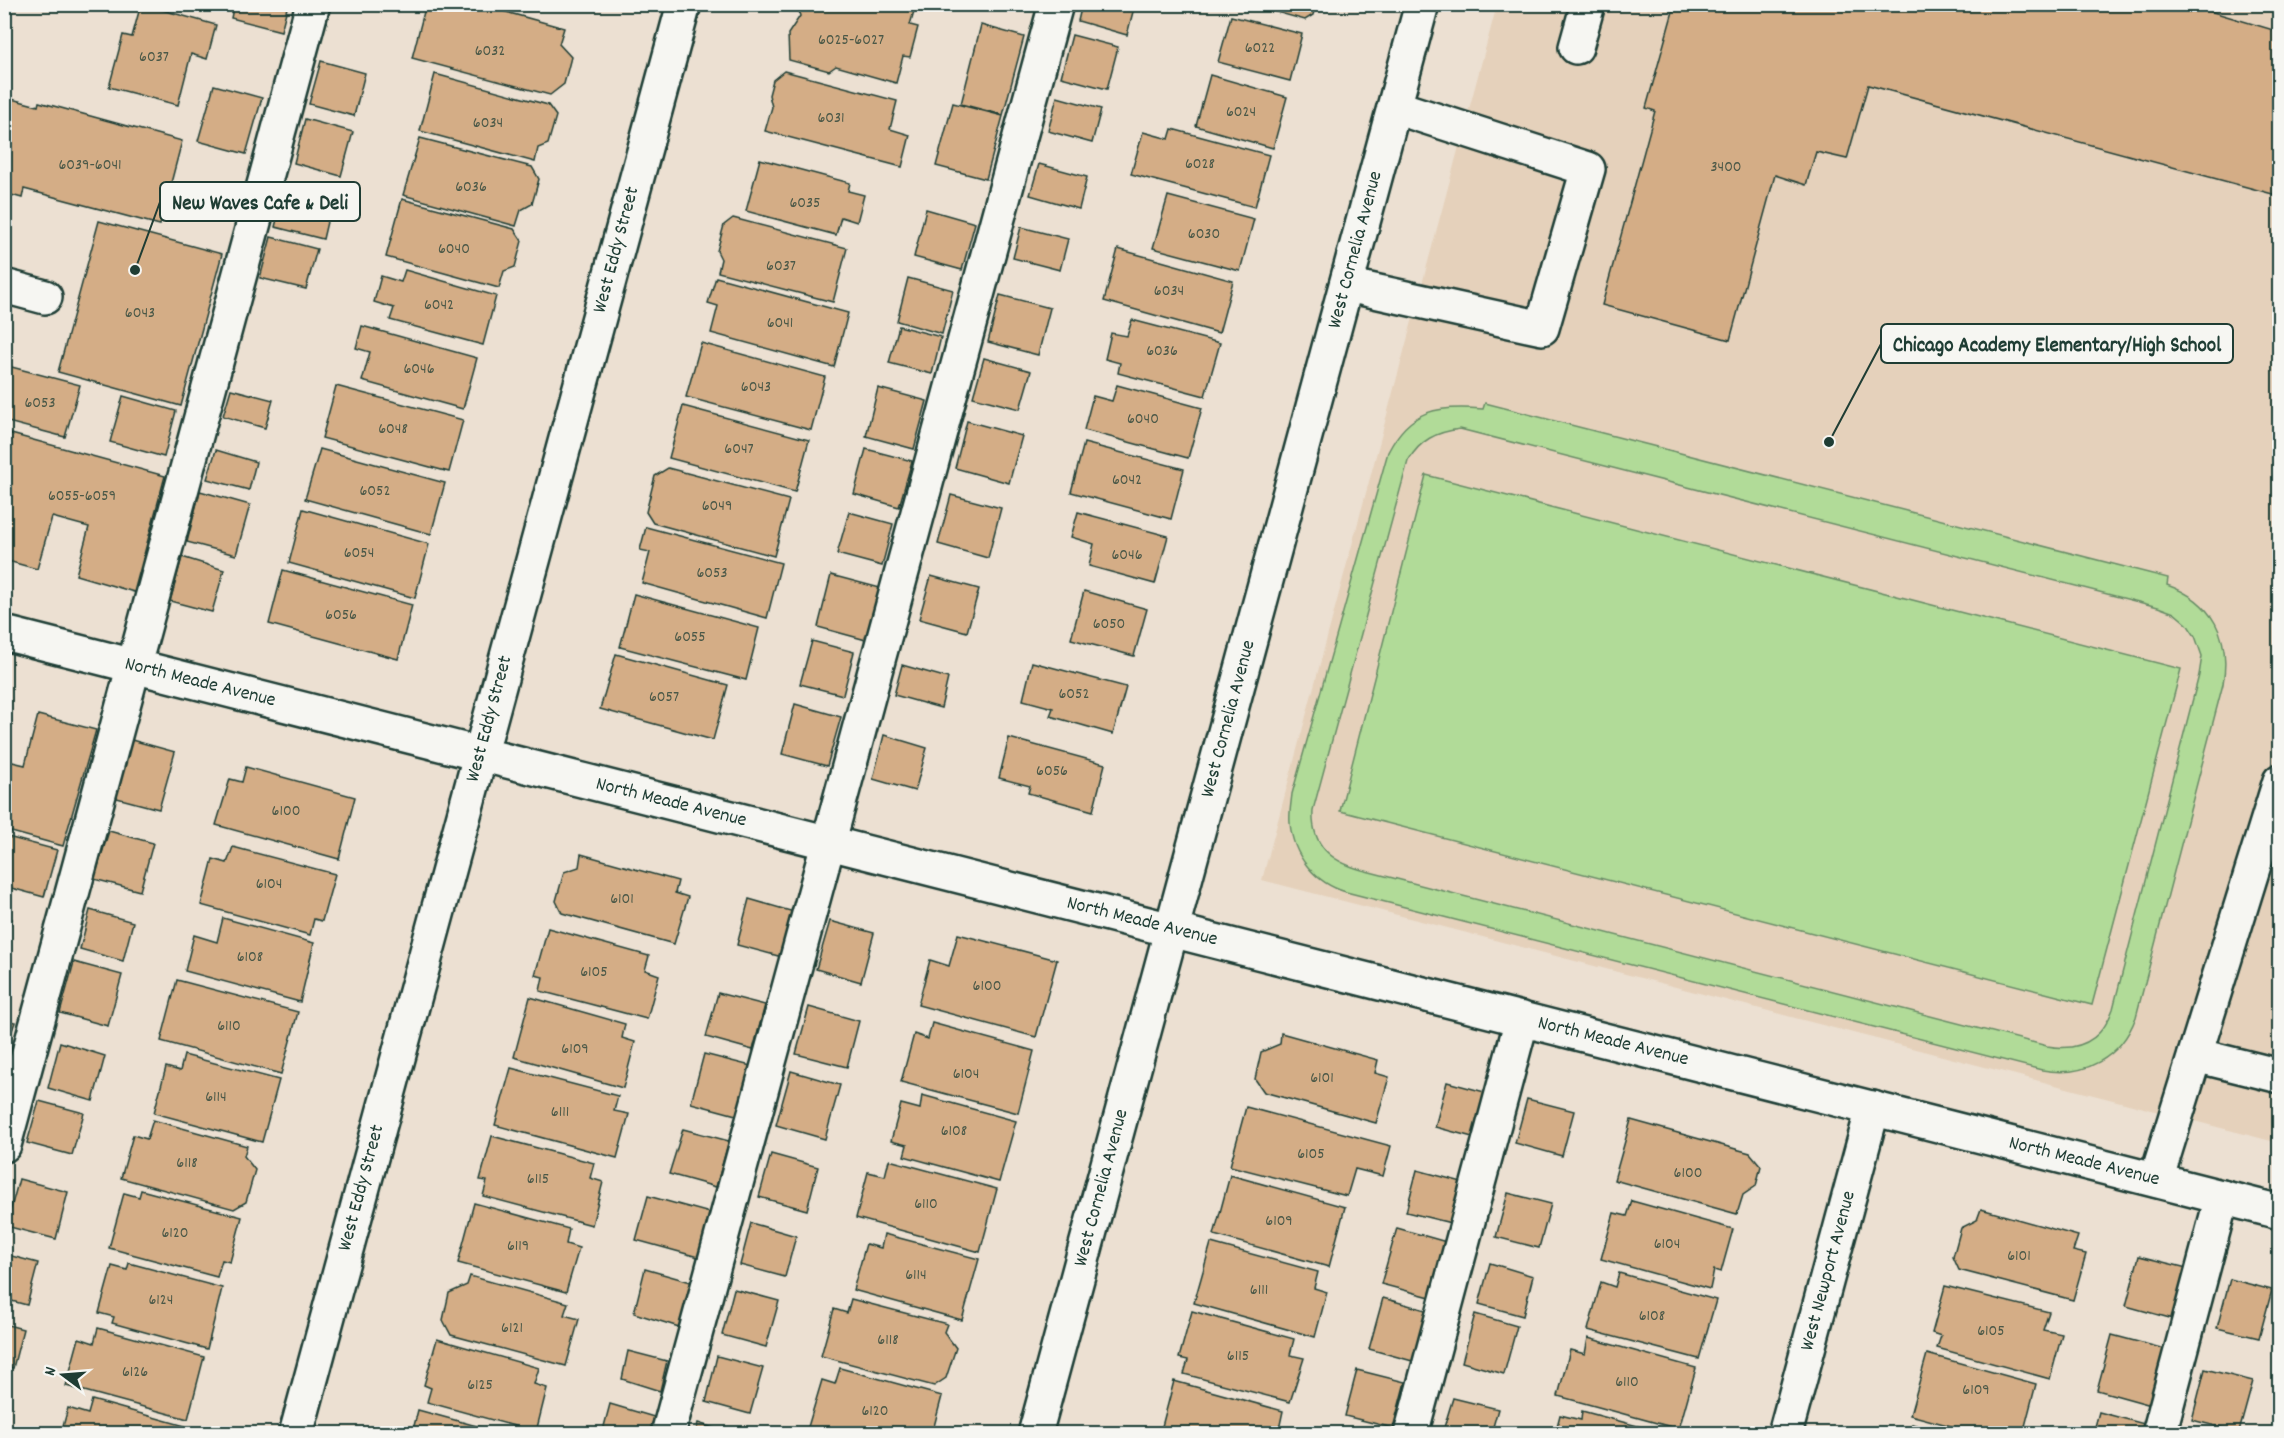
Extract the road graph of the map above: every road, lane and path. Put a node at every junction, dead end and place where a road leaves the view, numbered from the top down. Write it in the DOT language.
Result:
graph roads {
  1 [pos="313,4"];
  2 [pos="684,4"];
  3 [pos="1056,4"];
  4 [pos="1422,4"];
  5 [pos="1588,4"];
  6 [pos="1576,47"];
  7 [pos="1395,106"];
  8 [pos="1347,285"];
  9 [pos="4,286"];
  10 [pos="45,297"];
  11 [pos="4,633"];
  12 [pos="134,666"];
  13 [pos="480,754"];
  14 [pos="2280,781"];
  15 [pos="828,843"];
  16 [pos="1172,930"];
  17 [pos="1522,1019"];
  18 [pos="2195,1055"];
  19 [pos="2280,1076"];
  20 [pos="1873,1108"];
  21 [pos="4,1145"];
  22 [pos="2156,1180"];
  23 [pos="2222,1197"];
  24 [pos="2280,1212"];
  25 [pos="296,1434"];
  26 [pos="668,1434"];
  27 [pos="1035,1434"];
  28 [pos="1411,1434"];
  29 [pos="1785,1434"];
  30 [pos="2159,1434"];
  1 -- 12 [label="street"];
  2 -- 13 [label="street, West Eddy Street"];
  3 -- 15 [label="street"];
  4 -- 7 [label="street, West Cornelia Avenue"];
  5 -- 6 [label="street"];
  7 -- 8 [label="street, West Cornelia Avenue"];
  7 -- 8 [label="street"];
  8 -- 16 [label="street, West Cornelia Avenue"];
  9 -- 10 [label="street"];
  11 -- 12 [label="street, North Meade Avenue"];
  12 -- 13 [label="street, North Meade Avenue"];
  12 -- 21 [label="street"];
  13 -- 15 [label="street, North Meade Avenue"];
  13 -- 25 [label="street, West Eddy Street"];
  14 -- 18 [label="street"];
  15 -- 16 [label="street, North Meade Avenue"];
  15 -- 26 [label="street"];
  16 -- 17 [label="street, North Meade Avenue"];
  16 -- 27 [label="street, West Cornelia Avenue"];
  17 -- 20 [label="street, North Meade Avenue"];
  17 -- 28 [label="street"];
  18 -- 19 [label="street"];
  18 -- 22 [label="street"];
  20 -- 22 [label="street, North Meade Avenue"];
  20 -- 29 [label="street, West Newport Avenue"];
  22 -- 23 [label="street, North Meade Avenue"];
  23 -- 24 [label="street, North Meade Avenue"];
  23 -- 30 [label="street"];
}
